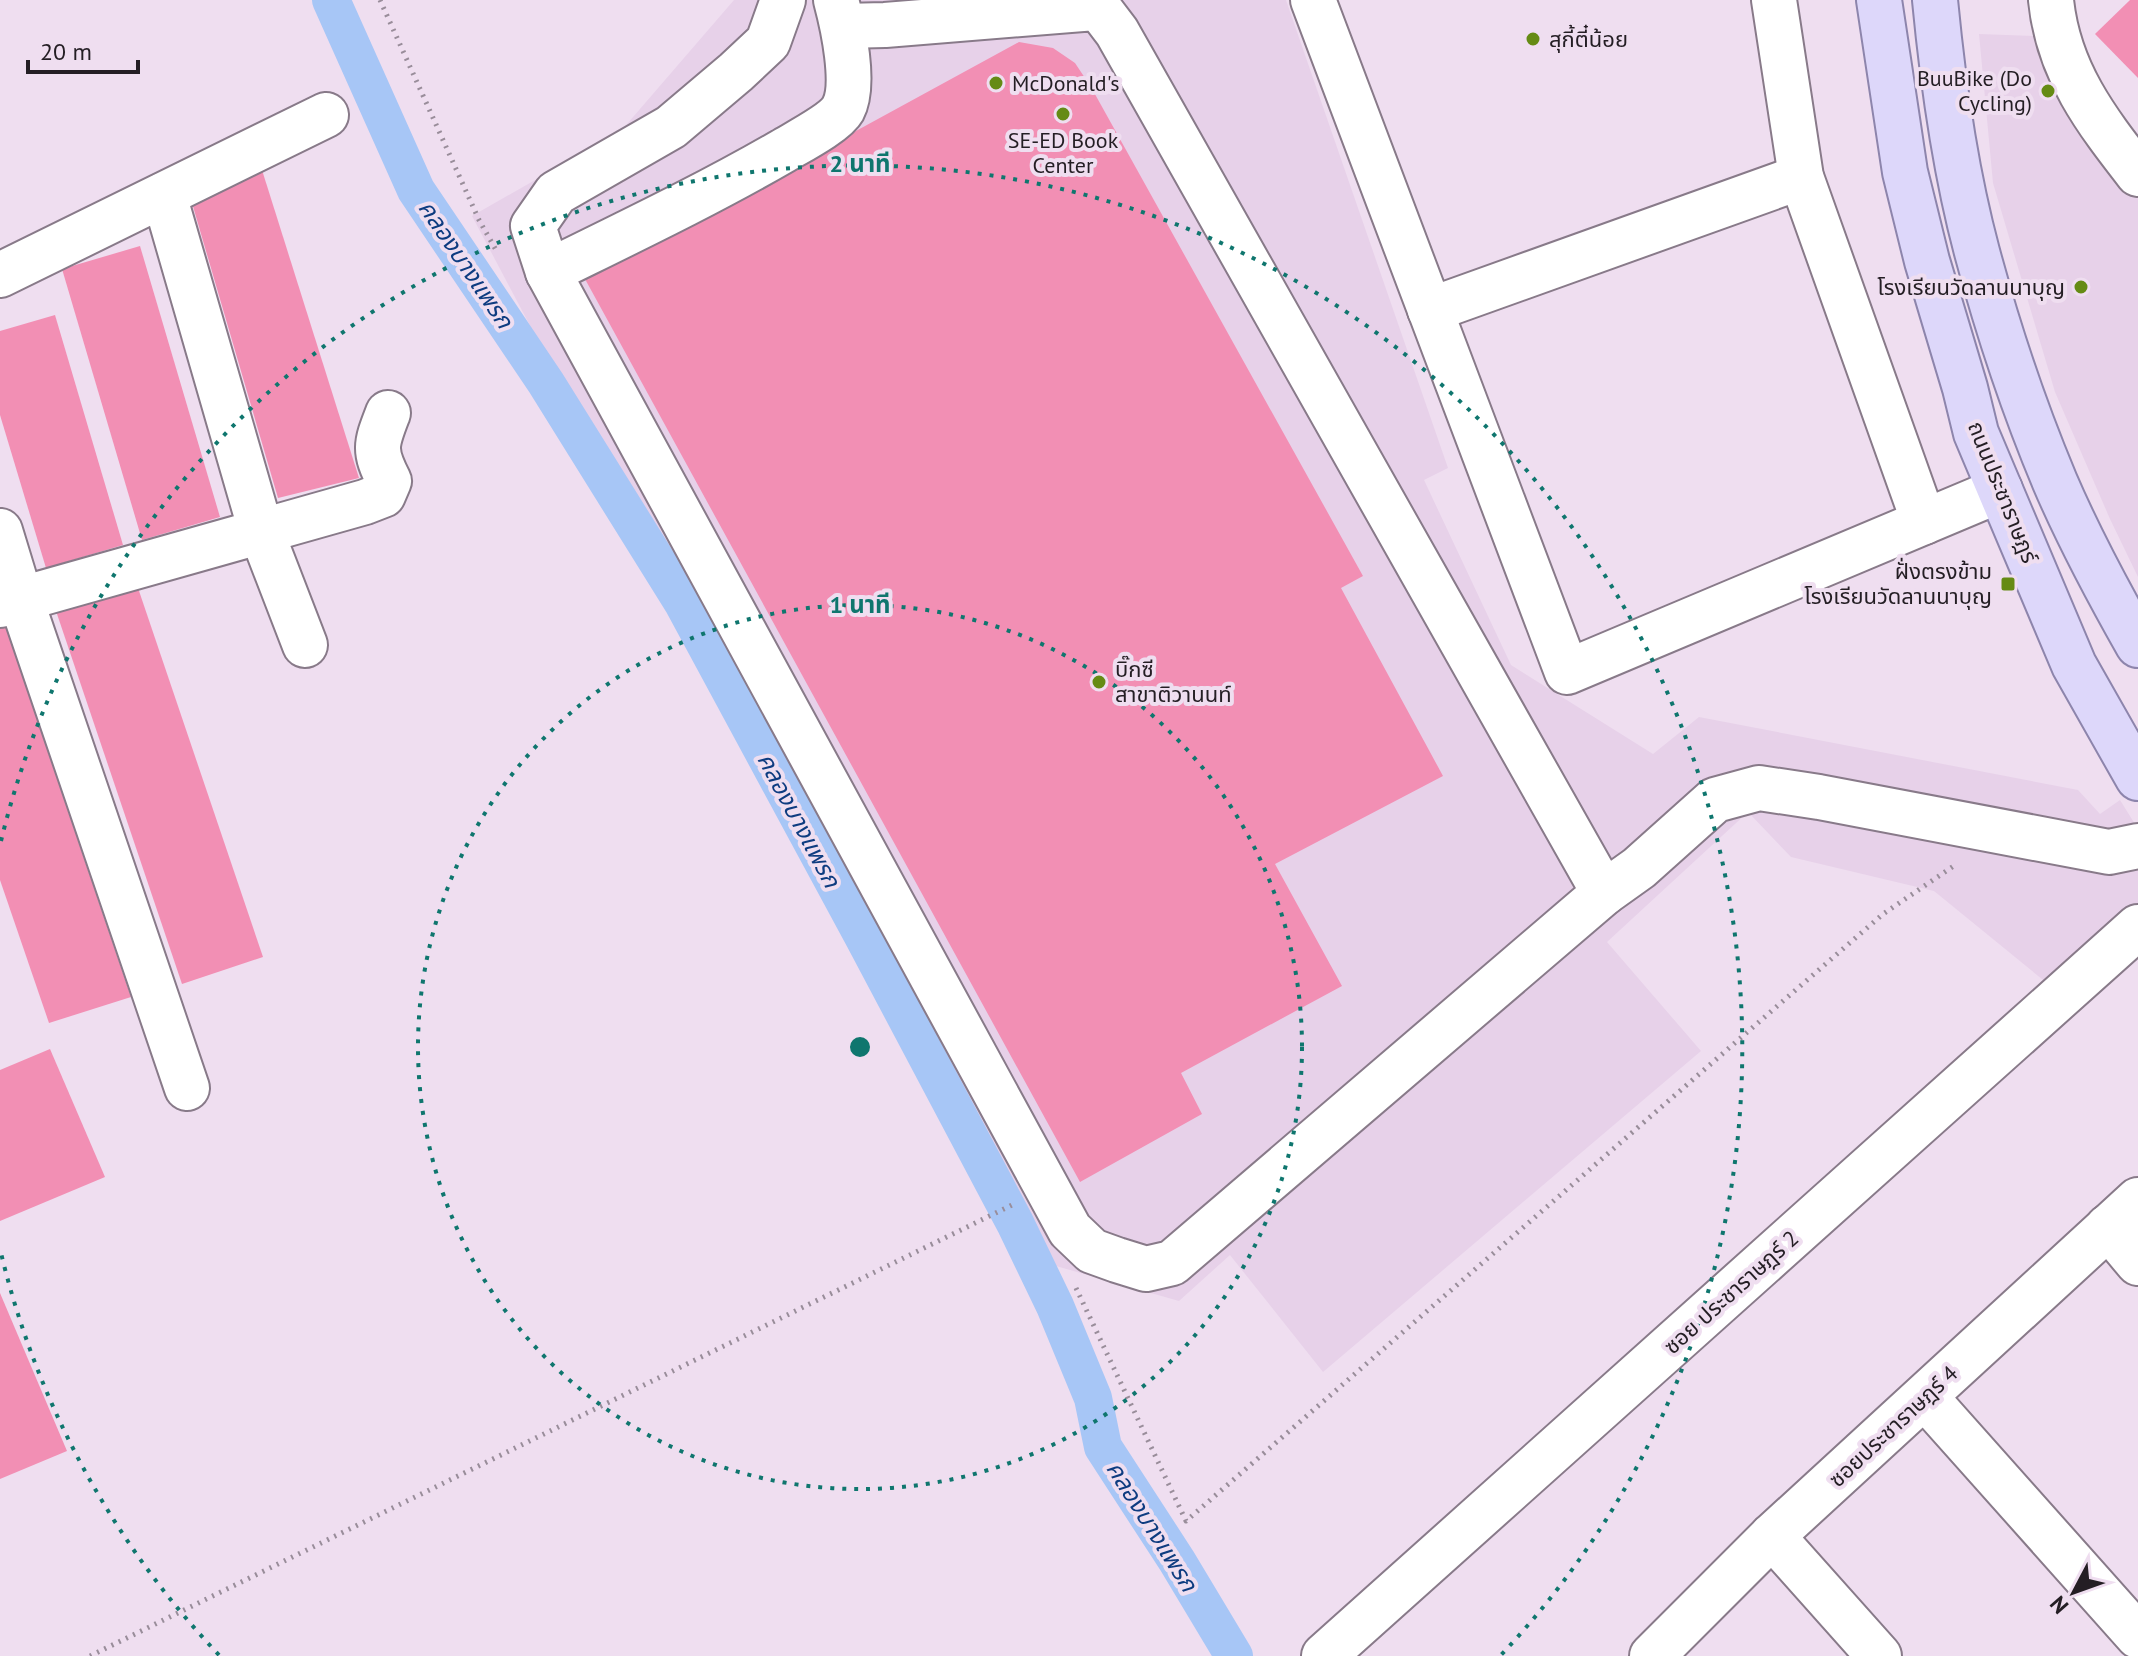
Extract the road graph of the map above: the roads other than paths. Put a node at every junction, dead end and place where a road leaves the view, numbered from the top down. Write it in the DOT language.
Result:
graph roads {
  1 [pos="783,0"];
  2 [pos="1313,0"];
  3 [pos="1774,0"];
  4 [pos="1879,0"];
  5 [pos="1935,0"];
  6 [pos="2051,0"];
  7 [pos="840,13"];
  8 [pos="326,115"];
  9 [pos="2138,174"];
  10 [pos="1801,177"];
  11 [pos="164,195"];
  12 [pos="548,272"];
  13 [pos="0,275"];
  14 [pos="1430,310"];
  15 [pos="388,413"];
  16 [pos="2000,490"];
  17 [pos="1924,522"];
  18 [pos="0,531"];
  19 [pos="261,531"];
  20 [pos="10,602"];
  21 [pos="305,645"];
  22 [pos="2138,645"];
  23 [pos="2138,778"];
  24 [pos="2138,846"];
  25 [pos="1604,893"];
  26 [pos="2138,927"];
  27 [pos="187,1088"];
  28 [pos="2123,1214"];
  29 [pos="2138,1263"];
  30 [pos="1925,1397"];
  31 [pos="1772,1536"];
  32 [pos="2138,1636"];
  33 [pos="1324,1656"];
  34 [pos="1652,1656"];
  35 [pos="1879,1656"];
  1 -- 12 [label="lane"];
  2 -- 14 [label="lane"];
  3 -- 10 [label="lane"];
  4 -- 16 [label="main road, ถนนประชาราษฎร์"];
  5 -- 22 [label="main road"];
  6 -- 9 [label="lane"];
  7 -- 12 [label="lane"];
  7 -- 25 [label="lane"];
  8 -- 11 [label="lane"];
  10 -- 14 [label="lane"];
  10 -- 17 [label="lane"];
  11 -- 13 [label="lane"];
  11 -- 19 [label="lane"];
  12 -- 25 [label="lane"];
  14 -- 17 [label="lane"];
  15 -- 19 [label="lane"];
  16 -- 17 [label="lane"];
  16 -- 23 [label="main road, ถนนประชาราษฎร์"];
  18 -- 20 [label="lane"];
  19 -- 20 [label="lane"];
  19 -- 21 [label="lane"];
  20 -- 27 [label="lane"];
  24 -- 25 [label="lane"];
  26 -- 33 [label="lane, ซอย ประชาราษฎร์ 2"];
  28 -- 29 [label="lane"];
  28 -- 30 [label="lane, ซอยประชาราษฎร์ 4"];
  30 -- 31 [label="lane, ซอยประชาราษฎร์ 4"];
  30 -- 32 [label="lane"];
  31 -- 34 [label="lane, ซอยประชาราษฎร์ 4"];
  31 -- 35 [label="lane"];
}
